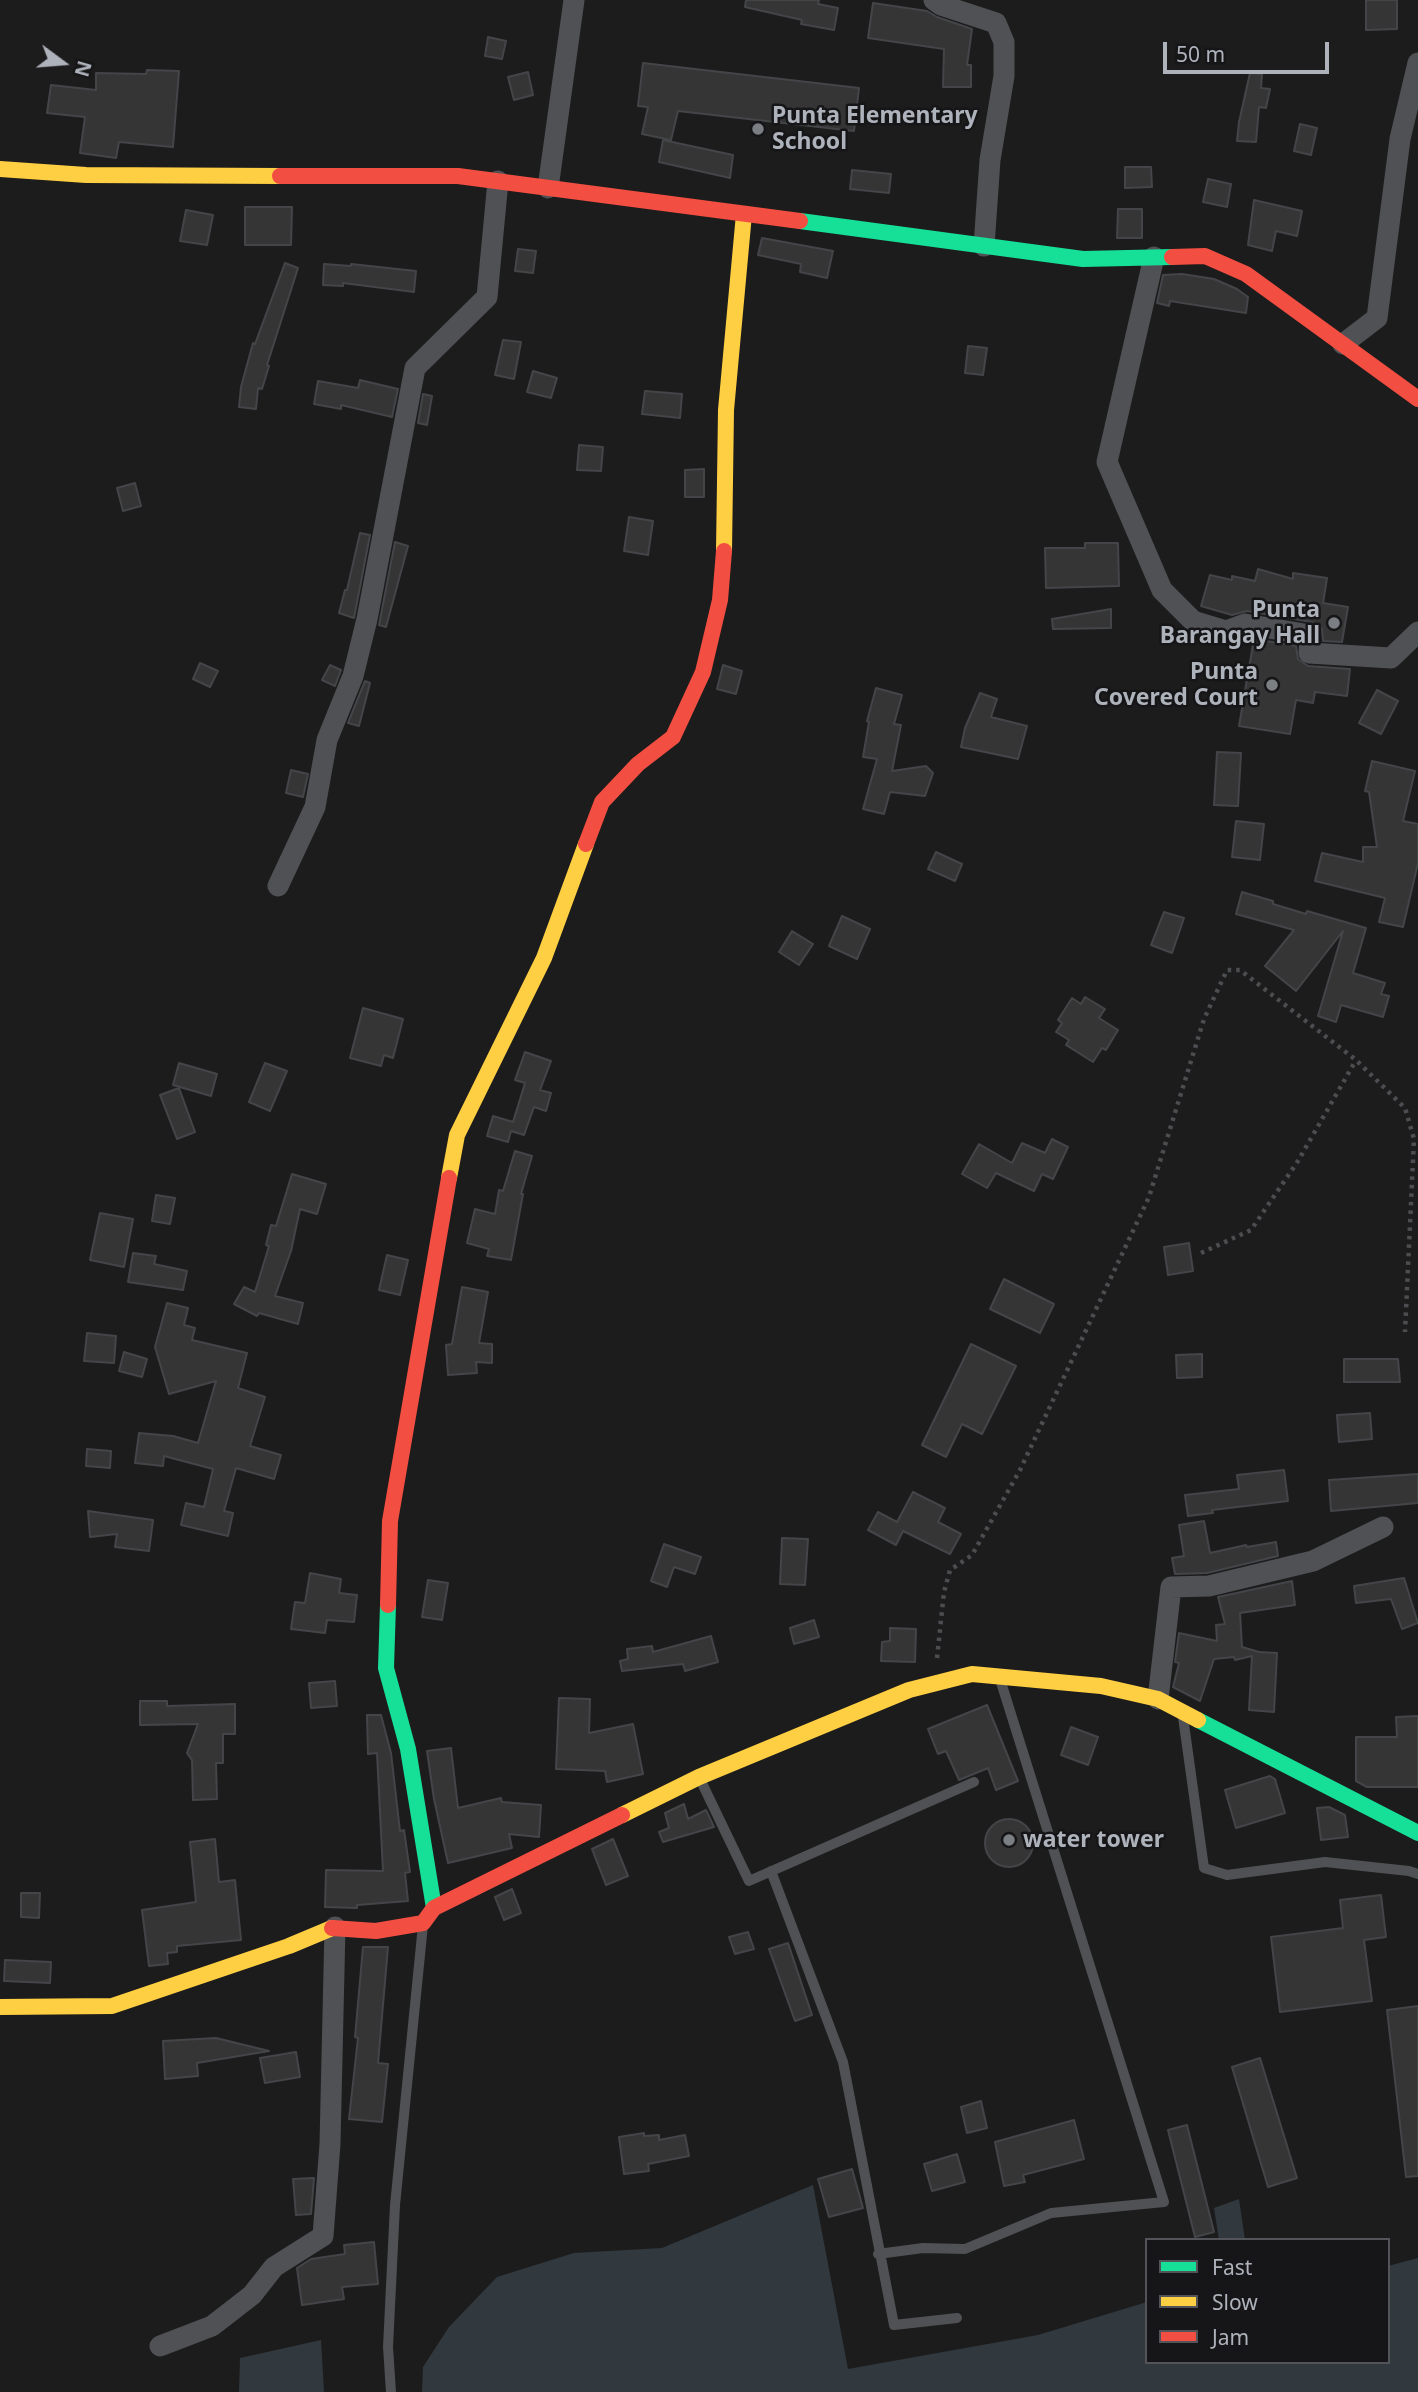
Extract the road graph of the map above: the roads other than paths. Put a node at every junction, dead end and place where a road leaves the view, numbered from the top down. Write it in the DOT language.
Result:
graph roads {
  1 [pos="574,0"];
  2 [pos="934,0"];
  3 [pos="1418,63"];
  4 [pos="0,169"];
  5 [pos="498,181"];
  6 [pos="548,188"];
  7 [pos="744,214"];
  8 [pos="984,246"];
  9 [pos="1154,257"];
  10 [pos="1343,344"];
  11 [pos="1418,399"];
  12 [pos="1418,632"];
  13 [pos="278,886"];
  14 [pos="1382,1527"];
  15 [pos="1000,1677"];
  16 [pos="1158,1699"];
  17 [pos="1182,1711"];
  18 [pos="699,1777"];
  19 [pos="974,1782"];
  20 [pos="1418,1833"];
  21 [pos="771,1871"];
  22 [pos="1418,1874"];
  23 [pos="434,1908"];
  24 [pos="423,1923"];
  25 [pos="335,1927"];
  26 [pos="0,2007"];
  27 [pos="878,2254"];
  28 [pos="957,2318"];
  29 [pos="160,2346"];
  30 [pos="391,2392"];
  1 -- 6 [label="street"];
  2 -- 8 [label="street"];
  3 -- 10 [label="street"];
  4 -- 5 [label="street"];
  5 -- 6 [label="street"];
  5 -- 13 [label="street"];
  6 -- 7 [label="street"];
  7 -- 8 [label="street"];
  7 -- 23 [label="street"];
  8 -- 9 [label="street"];
  9 -- 10 [label="street"];
  9 -- 12 [label="street"];
  10 -- 11 [label="street"];
  14 -- 16 [label="street"];
  15 -- 16 [label="street"];
  15 -- 18 [label="street"];
  15 -- 27 [label="lane"];
  16 -- 17 [label="street"];
  17 -- 20 [label="street"];
  17 -- 22 [label="lane"];
  18 -- 21 [label="lane"];
  18 -- 23 [label="street"];
  19 -- 21 [label="lane"];
  21 -- 27 [label="lane"];
  23 -- 24 [label="street"];
  24 -- 25 [label="street"];
  24 -- 30 [label="lane"];
  25 -- 26 [label="street"];
  25 -- 29 [label="street"];
  27 -- 28 [label="lane"];
}
